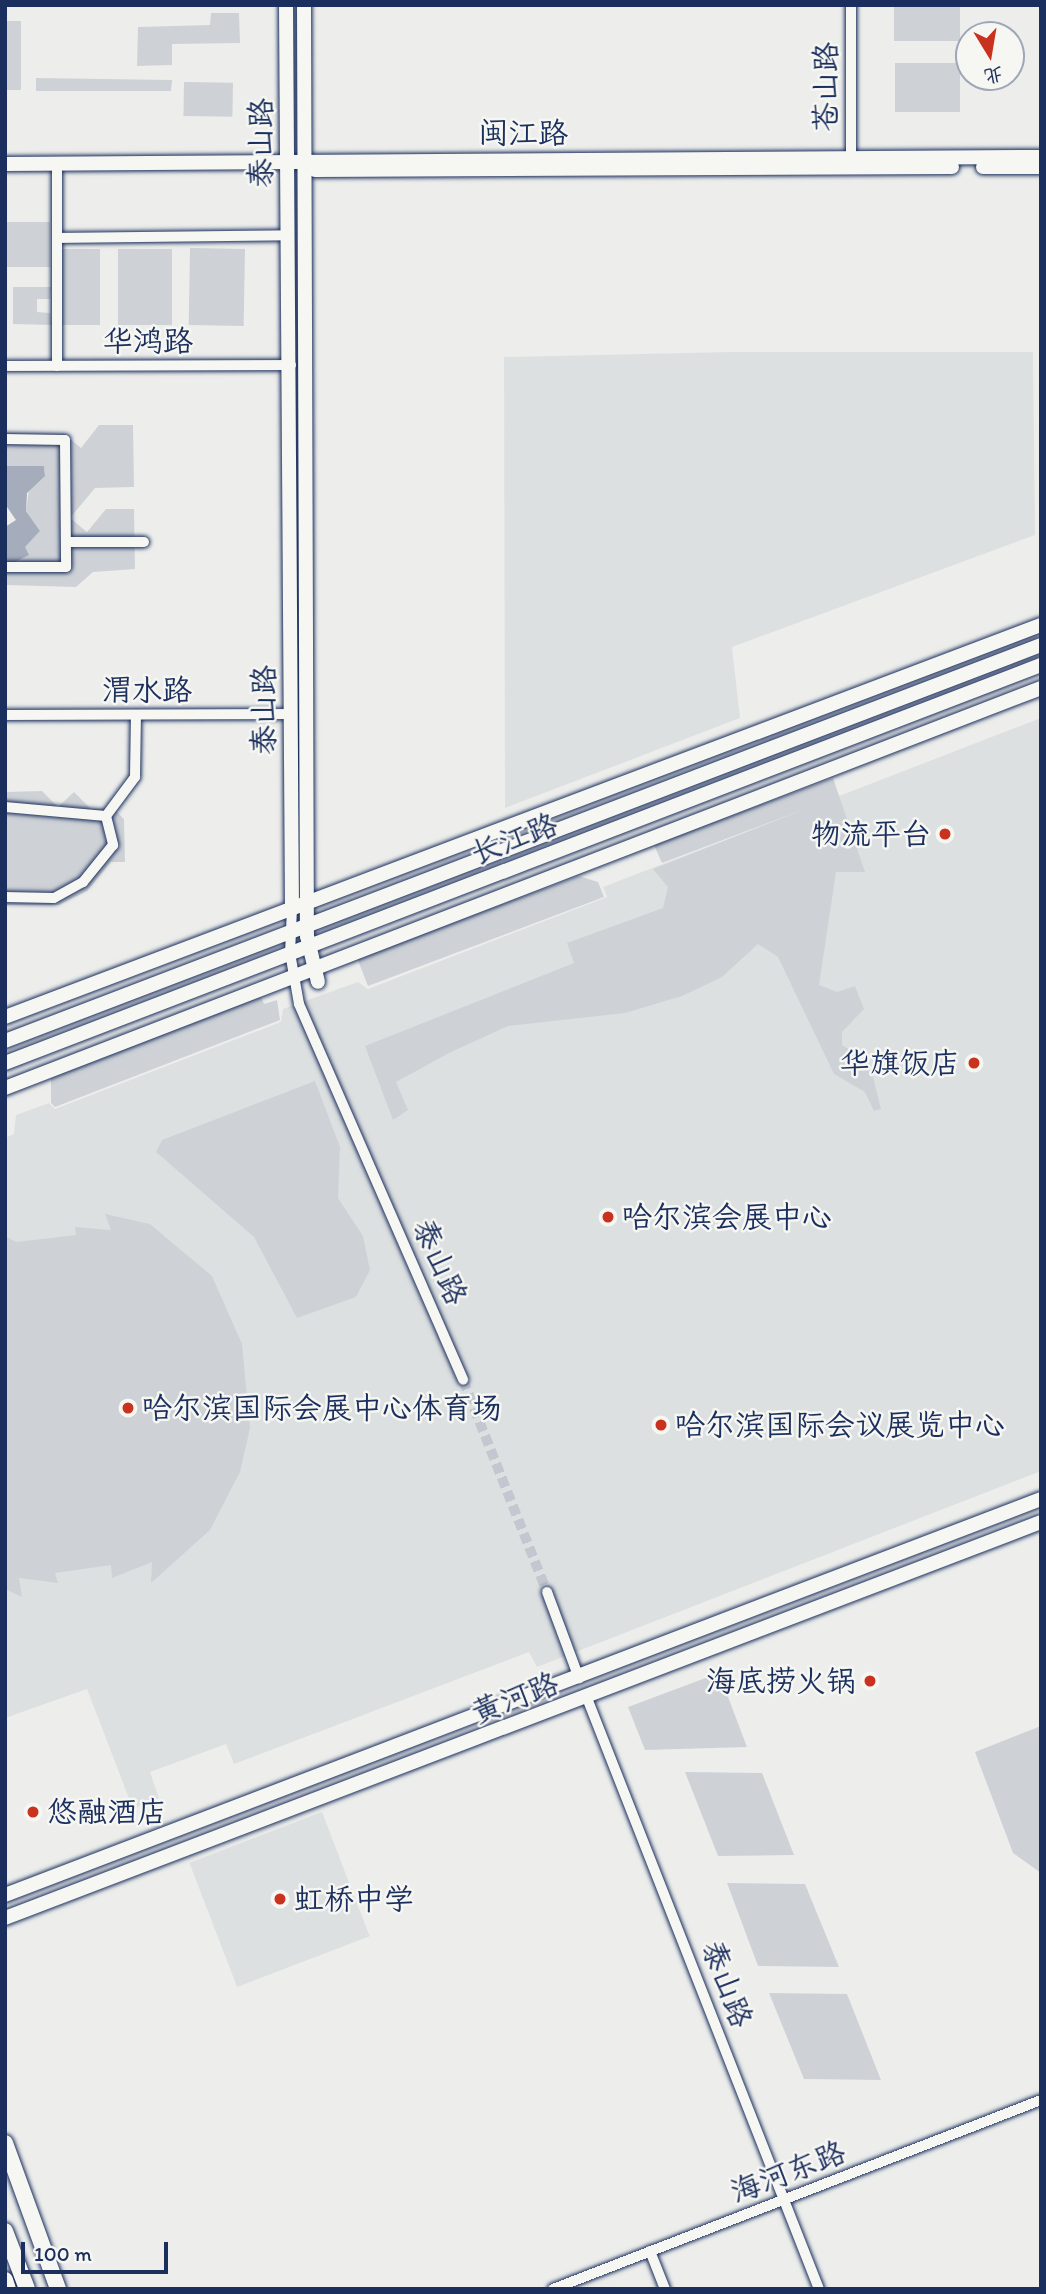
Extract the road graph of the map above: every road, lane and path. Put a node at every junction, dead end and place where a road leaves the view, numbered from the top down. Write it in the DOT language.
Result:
graph roads {
  1 [pos="286,5"];
  2 [pos="304,5"];
  3 [pos="851,5"];
  4 [pos="1041,157"];
  5 [pos="851,163"];
  6 [pos="5,164"];
  7 [pos="287,166"];
  8 [pos="302,166"];
  9 [pos="1041,167"];
  10 [pos="5,172"];
  11 [pos="57,172"];
  12 [pos="288,235"];
  13 [pos="58,238"];
  14 [pos="291,365"];
  15 [pos="5,366"];
  16 [pos="57,366"];
  17 [pos="5,439"];
  18 [pos="66,542"];
  19 [pos="144,542"];
  20 [pos="5,567"];
  21 [pos="1041,617"];
  22 [pos="1034,627"];
  23 [pos="1041,645"];
  24 [pos="1041,665"];
  25 [pos="1040,688"];
  26 [pos="289,714"];
  27 [pos="5,715"];
  28 [pos="136,715"];
  29 [pos="5,807"];
  30 [pos="106,816"];
  31 [pos="5,897"];
  32 [pos="307,902"];
  33 [pos="292,908"];
  34 [pos="307,926"];
  35 [pos="291,932"];
  36 [pos="309,946"];
  37 [pos="290,953"];
  38 [pos="316,976"];
  39 [pos="293,978"];
  40 [pos="5,1017"];
  41 [pos="5,1041"];
  42 [pos="5,1063"];
  43 [pos="5,1088"];
  44 [pos="463,1380"];
  45 [pos="1041,1499"];
  46 [pos="1041,1522"];
  47 [pos="547,1592"];
  48 [pos="579,1678"];
  49 [pos="587,1698"];
  50 [pos="5,1895"];
  51 [pos="5,1918"];
  52 [pos="1041,2101"];
  53 [pos="5,2143"];
  54 [pos="783,2200"];
  55 [pos="5,2231"];
  56 [pos="650,2251"];
  57 [pos="5,2280"];
  58 [pos="8,2289"];
  59 [pos="27,2289"];
  60 [pos="58,2289"];
  61 [pos="553,2289"];
  62 [pos="665,2289"];
  63 [pos="819,2289"];
  1 -- 7 [label="main road, 泰山路"];
  2 -- 8 [label="main road, 泰山路"];
  3 -- 5 [label="street, 苍山路"];
  4 -- 5 [label="main road, 闽江路"];
  5 -- 8 [label="main road, 闽江路"];
  5 -- 9 [label="main road, 闽江路"];
  6 -- 7 [label="main road, 闽江路"];
  7 -- 8 [label="main road, 闽江路"];
  7 -- 11 [label="main road, 闽江路"];
  7 -- 12 [label="main road, 泰山路"];
  8 -- 32 [label="main road, 泰山路"];
  10 -- 11 [label="main road, 闽江路"];
  11 -- 13 [label="street"];
  12 -- 13 [label="street"];
  12 -- 14 [label="main road, 泰山路"];
  13 -- 16 [label="street"];
  14 -- 16 [label="street, 华鸿路"];
  14 -- 26 [label="main road, 泰山路"];
  15 -- 16 [label="street, 华鸿路"];
  17 -- 18 [label="street"];
  18 -- 19 [label="street"];
  18 -- 20 [label="street"];
  21 -- 22 [label="main road"];
  22 -- 32 [label="main road"];
  23 -- 34 [label="main road, 长江路"];
  24 -- 36 [label="main road, 长江路"];
  25 -- 38 [label="main road"];
  26 -- 28 [label="street, 渭水路"];
  26 -- 33 [label="main road, 泰山路"];
  27 -- 28 [label="street, 渭水路"];
  28 -- 30 [label="street"];
  29 -- 30 [label="street"];
  30 -- 31 [label="street"];
  32 -- 33 [label="main road"];
  32 -- 34 [label="main road, 泰山路"];
  33 -- 35 [label="street, 泰山路"];
  33 -- 40 [label="main road"];
  34 -- 35 [label="main road, 长江路"];
  34 -- 36 [label="main road, 泰山路"];
  35 -- 37 [label="street, 泰山路"];
  35 -- 41 [label="main road, 长江路"];
  36 -- 37 [label="main road, 长江路"];
  36 -- 38 [label="main road, 泰山路"];
  37 -- 39 [label="street, 泰山路"];
  37 -- 42 [label="main road, 长江路"];
  38 -- 39 [label="main road"];
  39 -- 43 [label="main road"];
  39 -- 44 [label="street, 泰山路"];
  45 -- 48 [label="main road, 黄河路"];
  46 -- 49 [label="main road, 黄河路"];
  47 -- 48 [label="street"];
  48 -- 50 [label="main road, 黄河路"];
  49 -- 51 [label="main road, 黄河路"];
  49 -- 54 [label="street, 泰山路"];
  52 -- 54 [label="street, 海河东路"];
  53 -- 60 [label="highway"];
  54 -- 56 [label="street, 海河东路"];
  54 -- 63 [label="street, 泰山路"];
  55 -- 59 [label="highway"];
  56 -- 61 [label="street, 海河东路"];
  56 -- 62 [label="street"];
  57 -- 58 [label="highway"];
}
